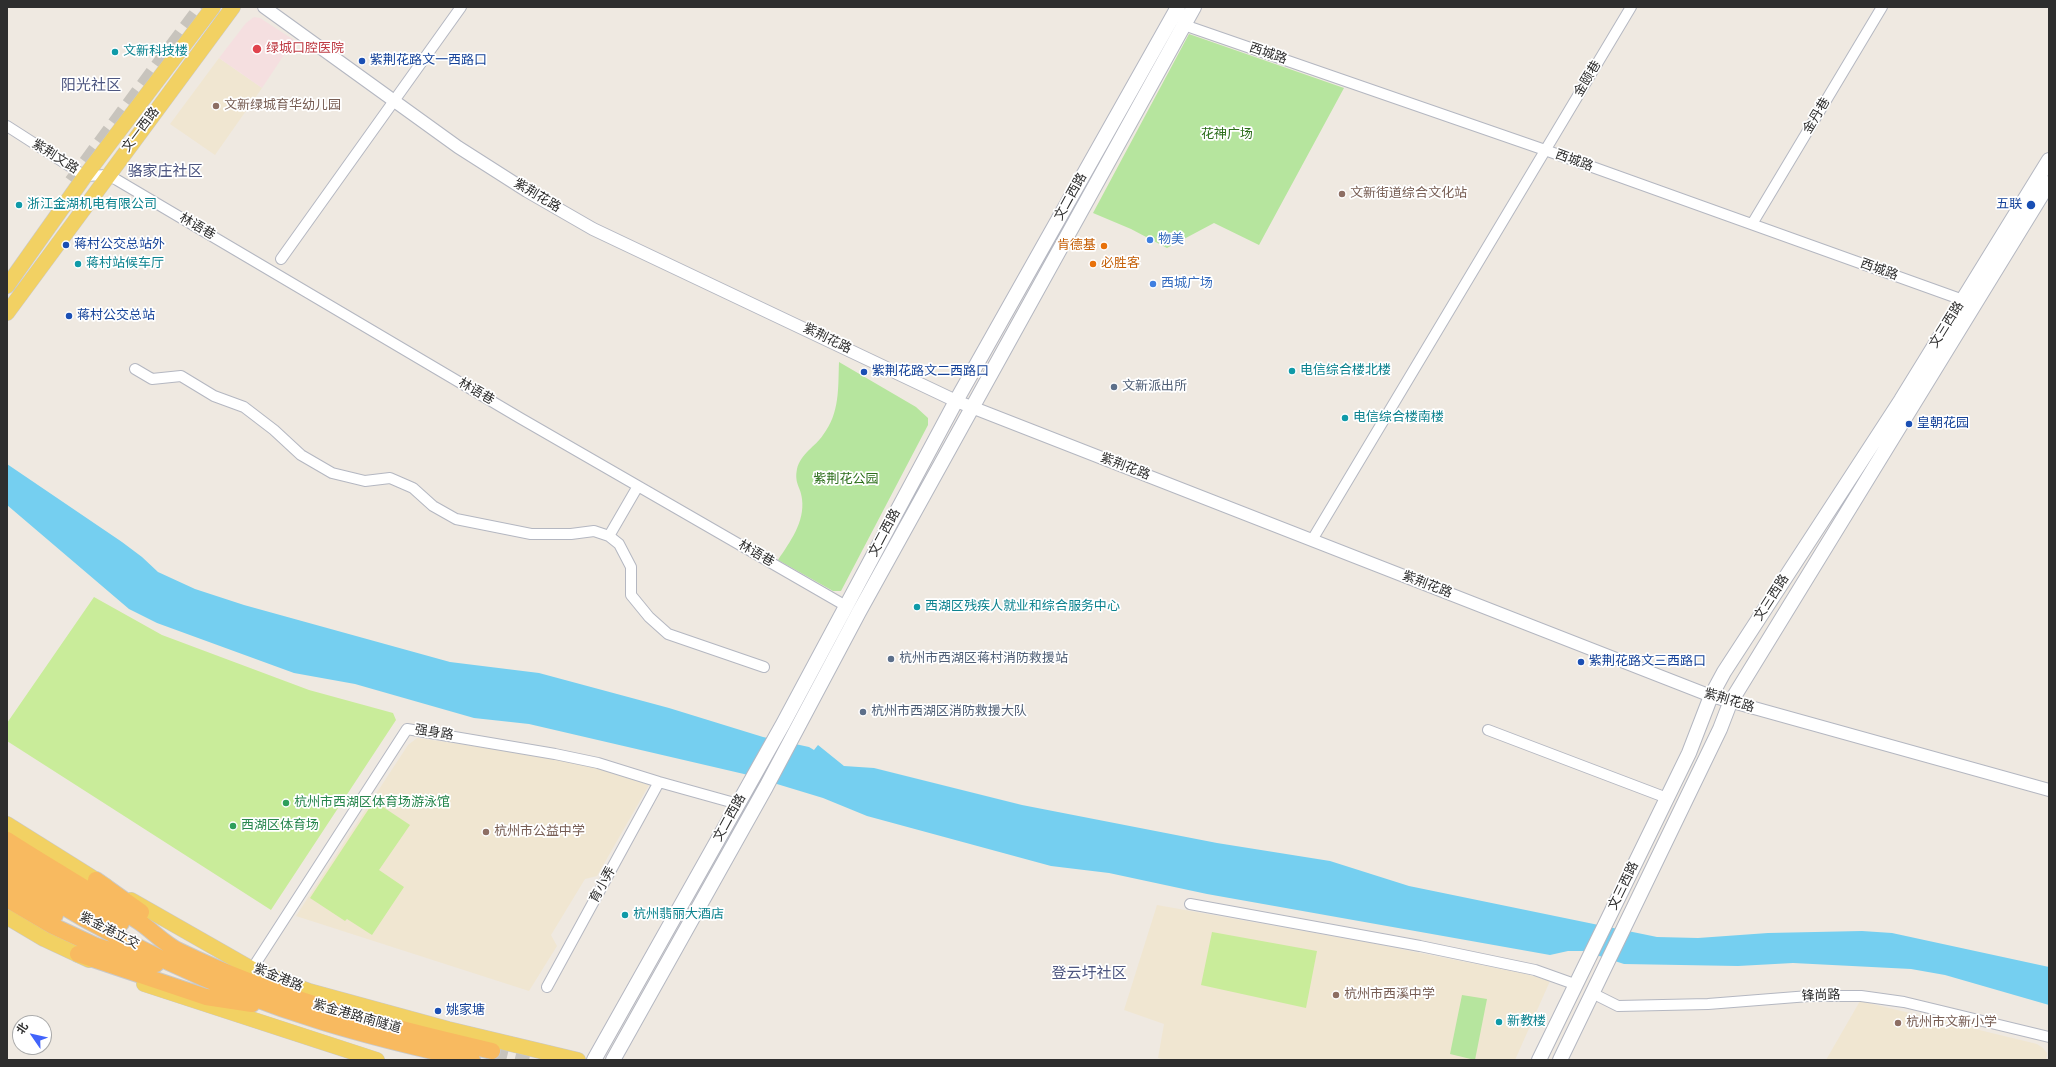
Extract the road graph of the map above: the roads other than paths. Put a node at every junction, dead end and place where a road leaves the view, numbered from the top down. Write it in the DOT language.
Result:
graph roads {
  1 [pos="213,7"];
  2 [pos="233,7"];
  3 [pos="264,7"];
  4 [pos="461,7"];
  5 [pos="1178,7"];
  6 [pos="1194,7"];
  7 [pos="1631,7"];
  8 [pos="1882,7"];
  9 [pos="1184,25"];
  10 [pos="395,102"];
  11 [pos="7,126"];
  12 [pos="1545,150"];
  13 [pos="2049,160"];
  14 [pos="107,175"];
  15 [pos="85,176"];
  16 [pos="2049,183"];
  17 [pos="1752,224"];
  18 [pos="281,258"];
  19 [pos="7,286"];
  20 [pos="1963,300"];
  21 [pos="7,313"];
  22 [pos="135,369"];
  23 [pos="956,401"];
  24 [pos="971,407"];
  25 [pos="638,486"];
  26 [pos="609,536"];
  27 [pos="1312,540"];
  28 [pos="846,606"];
  29 [pos="764,667"];
  30 [pos="1711,696"];
  31 [pos="1730,703"];
  32 [pos="1488,730"];
  33 [pos="659,782"];
  34 [pos="2049,790"];
  35 [pos="1667,798"];
  36 [pos="738,804"];
  37 [pos="7,824"];
  38 [pos="7,840"];
  39 [pos="7,856"];
  40 [pos="7,872"];
  41 [pos="96,880"];
  42 [pos="7,886"];
  43 [pos="7,899"];
  44 [pos="1190,904"];
  45 [pos="7,917"];
  46 [pos="61,918"];
  47 [pos="177,950"];
  48 [pos="78,954"];
  49 [pos="252,969"];
  50 [pos="220,977"];
  51 [pos="1577,985"];
  52 [pos="547,987"];
  53 [pos="1592,994"];
  54 [pos="282,1008"];
  55 [pos="2049,1037"];
  56 [pos="492,1051"];
  57 [pos="377,1060"];
  58 [pos="472,1060"];
  59 [pos="578,1060"];
  60 [pos="594,1060"];
  61 [pos="613,1060"];
  62 [pos="1539,1060"];
  63 [pos="1560,1060"];
  1 -- 15 [label="main road, 文一西路"];
  2 -- 14 [label="main road, 文一西路"];
  3 -- 10 [label="street, 紫荆花路"];
  4 -- 10 [label="street"];
  5 -- 23 [label="main road, 文二西路"];
  6 -- 9 [label="main road, 文二西路"];
  7 -- 12 [label="street, 金颐巷"];
  8 -- 17 [label="street, 金丹巷"];
  9 -- 12 [label="street, 西城路"];
  9 -- 24 [label="main road, 文二西路"];
  10 -- 18 [label="street"];
  10 -- 23 [label="street, 紫荆花路"];
  11 -- 15 [label="street, 紫荆文路"];
  12 -- 17 [label="street, 西城路"];
  12 -- 27 [label="street, 金颐巷"];
  13 -- 20 [label="main road, 文三西路"];
  14 -- 15 [label="street, 紫荆文路"];
  14 -- 21 [label="main road, 文一西路"];
  14 -- 25 [label="street, 林语巷"];
  15 -- 19 [label="main road, 文一西路"];
  16 -- 31 [label="main road, 文三西路"];
  17 -- 20 [label="street, 西城路"];
  20 -- 30 [label="main road, 文三西路"];
  22 -- 26 [label="street"];
  23 -- 24 [label="street, 紫荆花路"];
  23 -- 28 [label="main road, 文二西路"];
  24 -- 27 [label="street, 紫荆花路"];
  24 -- 61 [label="main road, 文二西路"];
  25 -- 26 [label="street"];
  25 -- 28 [label="street, 林语巷"];
  26 -- 29 [label="street"];
  27 -- 30 [label="street, 紫荆花路"];
  28 -- 36 [label="main road, 文二西路"];
  30 -- 31 [label="street, 紫荆花路"];
  30 -- 35 [label="main road, 文三西路"];
  31 -- 34 [label="street, 紫荆花路"];
  31 -- 53 [label="main road, 文三西路"];
  32 -- 35 [label="street"];
  33 -- 36 [label="street, 强身路"];
  33 -- 49 [label="street, 强身路"];
  33 -- 52 [label="street, 育小弄"];
  35 -- 51 [label="main road, 文三西路"];
  36 -- 60 [label="main road, 文二西路"];
  37 -- 41 [label="main road, 紫金港路"];
  38 -- 47 [label="highway"];
  39 -- 47 [label="highway, 紫金港立交"];
  40 -- 46 [label="highway, 紫金港立交"];
  41 -- 49 [label="main road, 紫金港路"];
  41 -- 50 [label="highway"];
  42 -- 46 [label="highway"];
  43 -- 46 [label="highway"];
  44 -- 51 [label="street"];
  45 -- 48 [label="main road"];
  46 -- 50 [label="highway, 紫金港立交"];
  46 -- 50 [label="highway"];
  47 -- 50 [label="highway"];
  48 -- 54 [label="highway"];
  48 -- 57 [label="main road"];
  49 -- 59 [label="main road, 紫金港路"];
  50 -- 54 [label="highway, 紫金港路南隧道"];
  50 -- 56 [label="highway, 紫金港路南隧道"];
  51 -- 62 [label="main road, 文三西路"];
  53 -- 55 [label="street, 锋尚路"];
  53 -- 63 [label="main road, 文三西路"];
  54 -- 58 [label="highway, 紫金港路南隧道"];
}
